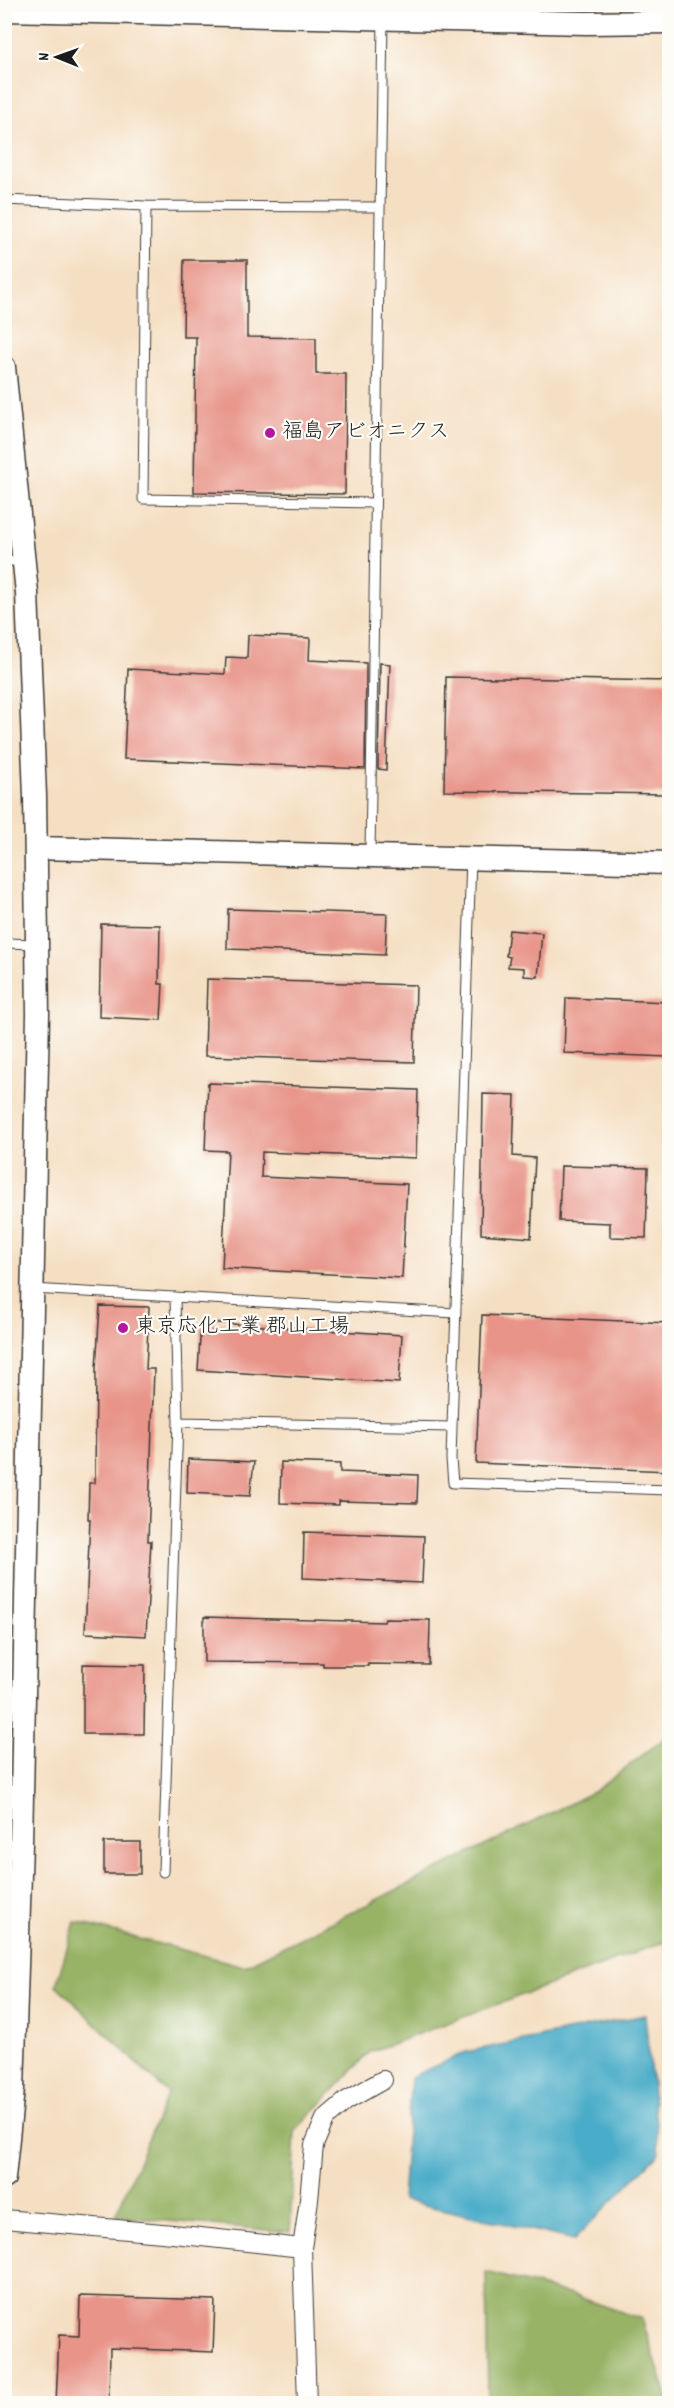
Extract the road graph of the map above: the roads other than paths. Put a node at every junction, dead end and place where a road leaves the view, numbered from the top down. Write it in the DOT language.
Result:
graph roads {
  1 [pos="4,10"];
  2 [pos="383,18"];
  3 [pos="669,22"];
  4 [pos="4,200"];
  5 [pos="146,206"];
  6 [pos="380,207"];
  7 [pos="4,367"];
  8 [pos="375,503"];
  9 [pos="15,561"];
  10 [pos="36,848"];
  11 [pos="370,855"];
  12 [pos="471,858"];
  13 [pos="669,863"];
  14 [pos="4,943"];
  15 [pos="38,944"];
  16 [pos="31,1289"];
  17 [pos="175,1297"];
  18 [pos="455,1313"];
  19 [pos="178,1422"];
  20 [pos="452,1427"];
  21 [pos="669,1490"];
  22 [pos="163,1872"];
  23 [pos="383,2080"];
  24 [pos="9,2089"];
  25 [pos="4,2178"];
  26 [pos="4,2219"];
  27 [pos="302,2248"];
  28 [pos="307,2403"];
  1 -- 2 [label="street"];
  2 -- 3 [label="street"];
  2 -- 6 [label="lane"];
  4 -- 5 [label="lane"];
  5 -- 6 [label="lane"];
  5 -- 8 [label="lane"];
  6 -- 8 [label="lane"];
  7 -- 9 [label="street"];
  8 -- 11 [label="lane"];
  9 -- 10 [label="street"];
  10 -- 11 [label="street"];
  10 -- 15 [label="street"];
  11 -- 12 [label="street"];
  12 -- 13 [label="street"];
  12 -- 18 [label="lane"];
  14 -- 15 [label="lane"];
  15 -- 16 [label="street"];
  16 -- 17 [label="lane"];
  16 -- 24 [label="street"];
  17 -- 18 [label="lane"];
  17 -- 19 [label="lane"];
  18 -- 20 [label="lane"];
  19 -- 20 [label="lane"];
  19 -- 22 [label="lane"];
  20 -- 21 [label="lane"];
  23 -- 27 [label="street"];
  24 -- 25 [label="street"];
  26 -- 27 [label="street"];
  27 -- 28 [label="street"];
}
